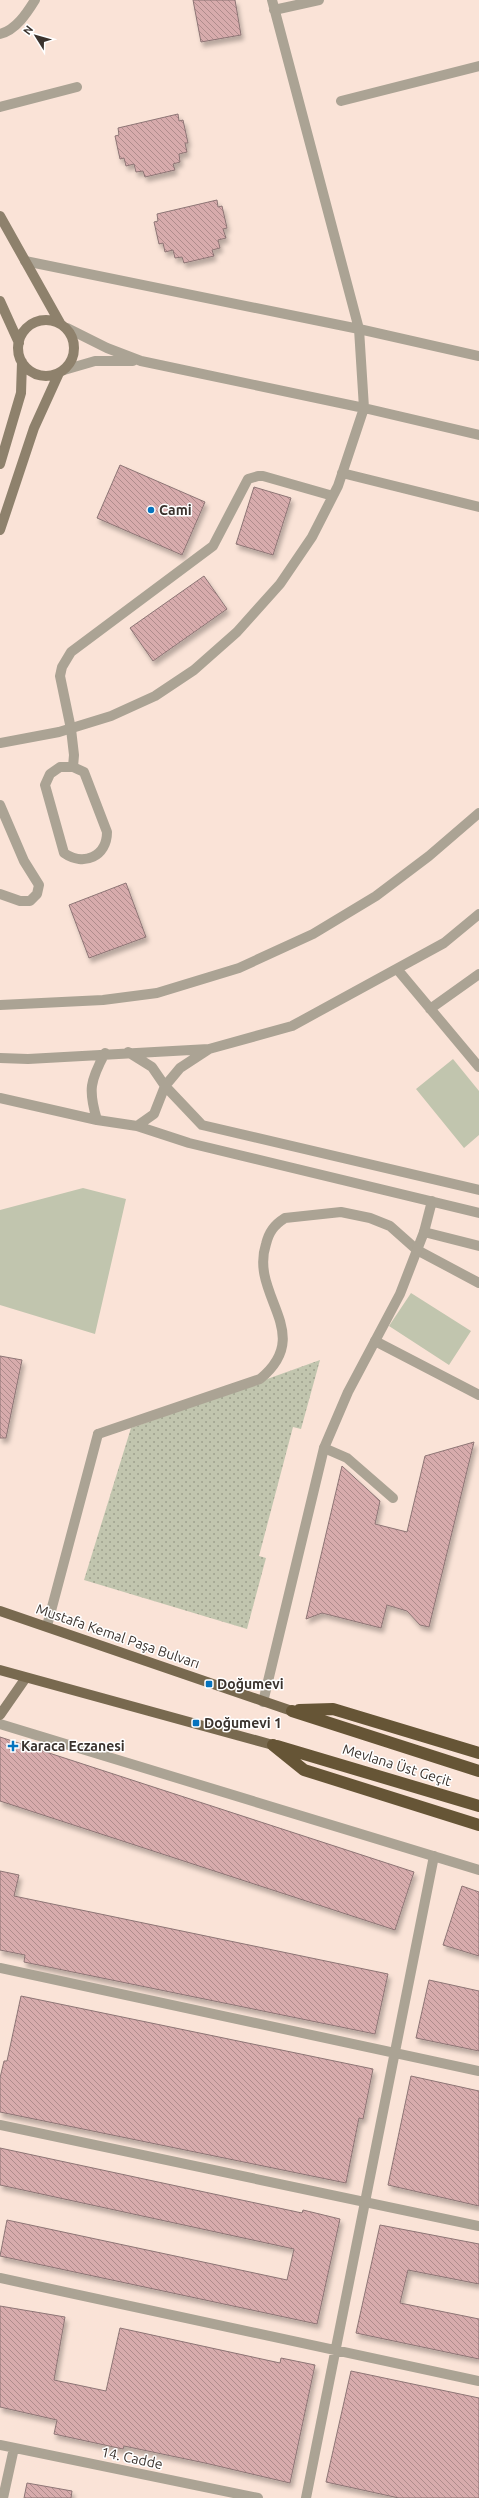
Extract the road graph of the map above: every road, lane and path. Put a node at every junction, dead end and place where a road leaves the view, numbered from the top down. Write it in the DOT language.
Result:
graph roads {
  1 [pos="34,0"];
  2 [pos="319,0"];
  3 [pos="273,5"];
  4 [pos="0,34"];
  5 [pos="479,66"];
  6 [pos="77,87"];
  7 [pos="341,101"];
  8 [pos="0,107"];
  9 [pos="0,216"];
  10 [pos="24,262"];
  11 [pos="0,300"];
  12 [pos="64,326"];
  13 [pos="359,329"];
  14 [pos="19,343"];
  15 [pos="479,356"];
  16 [pos="141,361"];
  17 [pos="22,362"];
  18 [pos="61,371"];
  19 [pos="364,408"];
  20 [pos="479,435"];
  21 [pos="0,464"];
  22 [pos="342,473"];
  23 [pos="333,496"];
  24 [pos="479,507"];
  25 [pos="0,530"];
  26 [pos="71,728"];
  27 [pos="0,743"];
  28 [pos="73,767"];
  29 [pos="0,805"];
  30 [pos="479,813"];
  31 [pos="0,894"];
  32 [pos="479,914"];
  33 [pos="397,969"];
  34 [pos="479,974"];
  35 [pos="0,1005"];
  36 [pos="430,1009"];
  37 [pos="209,1049"];
  38 [pos="127,1052"];
  39 [pos="105,1053"];
  40 [pos="0,1058"];
  41 [pos="479,1067"];
  42 [pos="165,1086"];
  43 [pos="0,1098"];
  44 [pos="97,1120"];
  45 [pos="137,1126"];
  46 [pos="479,1190"];
  47 [pos="432,1201"];
  48 [pos="479,1212"];
  49 [pos="424,1232"];
  50 [pos="479,1246"];
  51 [pos="417,1250"];
  52 [pos="479,1283"];
  53 [pos="375,1341"];
  54 [pos="479,1395"];
  55 [pos="324,1448"];
  56 [pos="393,1498"];
  57 [pos="0,1611"];
  58 [pos="47,1626"];
  59 [pos="0,1670"];
  60 [pos="25,1679"];
  61 [pos="263,1702"];
  62 [pos="292,1711"];
  63 [pos="0,1715"];
  64 [pos="317,1719"];
  65 [pos="0,1724"];
  66 [pos="273,1745"];
  67 [pos="479,1754"];
  68 [pos="479,1772"];
  69 [pos="479,1806"];
  70 [pos="479,1825"];
  71 [pos="434,1856"];
  72 [pos="479,1870"];
  73 [pos="0,1968"];
  74 [pos="394,2053"];
  75 [pos="479,2071"];
  76 [pos="0,2125"];
  77 [pos="365,2202"];
  78 [pos="479,2226"];
  79 [pos="0,2278"];
  80 [pos="336,2349"];
  81 [pos="479,2381"];
  82 [pos="0,2445"];
  83 [pos="14,2448"];
  84 [pos="3,2498"];
  85 [pos="258,2498"];
  86 [pos="306,2498"];
  1 -- 4 [label="street"];
  2 -- 3 [label="street"];
  3 -- 13 [label="street"];
  5 -- 7 [label="street"];
  6 -- 8 [label="street"];
  9 -- 10 [label="street"];
  10 -- 12 [label="street"];
  10 -- 13 [label="street"];
  11 -- 14 [label="street"];
  12 -- 14 [label="street"];
  12 -- 16 [label="street"];
  12 -- 18 [label="street"];
  13 -- 15 [label="street"];
  13 -- 19 [label="street"];
  14 -- 17 [label="street"];
  16 -- 18 [label="street"];
  16 -- 19 [label="street"];
  17 -- 18 [label="street"];
  17 -- 21 [label="street"];
  18 -- 25 [label="street"];
  19 -- 20 [label="street"];
  19 -- 22 [label="street"];
  22 -- 23 [label="street"];
  22 -- 24 [label="street"];
  23 -- 26 [label="street"];
  23 -- 26 [label="street"];
  26 -- 27 [label="street"];
  26 -- 28 [label="street"];
  28 -- 28 [label="street"];
  29 -- 31 [label="street"];
  30 -- 35 [label="street"];
  32 -- 33 [label="street"];
  33 -- 36 [label="street"];
  33 -- 37 [label="street"];
  34 -- 36 [label="street"];
  36 -- 41 [label="street"];
  37 -- 38 [label="street"];
  37 -- 42 [label="street"];
  38 -- 39 [label="street"];
  38 -- 42 [label="street"];
  39 -- 40 [label="street"];
  39 -- 44 [label="street"];
  42 -- 45 [label="street"];
  42 -- 46 [label="street"];
  43 -- 44 [label="street"];
  44 -- 45 [label="street"];
  45 -- 47 [label="street"];
  47 -- 48 [label="street"];
  47 -- 49 [label="street"];
  49 -- 50 [label="street"];
  49 -- 51 [label="street"];
  51 -- 52 [label="street"];
  51 -- 53 [label="street"];
  51 -- 58 [label="street"];
  53 -- 54 [label="street"];
  53 -- 55 [label="street"];
  55 -- 56 [label="street"];
  55 -- 61 [label="street"];
  57 -- 58 [label="main road, Mustafa Kemal Paşa Bulvarı"];
  58 -- 61 [label="main road, Mustafa Kemal Paşa Bulvarı"];
  59 -- 60 [label="main road"];
  60 -- 63 [label="street"];
  60 -- 66 [label="main road"];
  61 -- 62 [label="main road, Mustafa Kemal Paşa Bulvarı"];
  62 -- 64 [label="highway, Mustafa Kemal Paşa Bulvarı"];
  62 -- 67 [label="highway"];
  64 -- 68 [label="highway, Mevlana Üst Geçit"];
  65 -- 71 [label="street"];
  66 -- 69 [label="highway, Mevlana Üst Geçit"];
  66 -- 70 [label="highway"];
  71 -- 72 [label="street"];
  71 -- 74 [label="street"];
  73 -- 74 [label="street"];
  74 -- 75 [label="street"];
  74 -- 77 [label="street"];
  76 -- 77 [label="street"];
  77 -- 78 [label="street"];
  77 -- 80 [label="street"];
  79 -- 80 [label="street"];
  80 -- 81 [label="street"];
  80 -- 86 [label="street"];
  82 -- 83 [label="street, 14. Cadde"];
  83 -- 84 [label="street"];
  83 -- 85 [label="street, 14. Cadde"];
}
